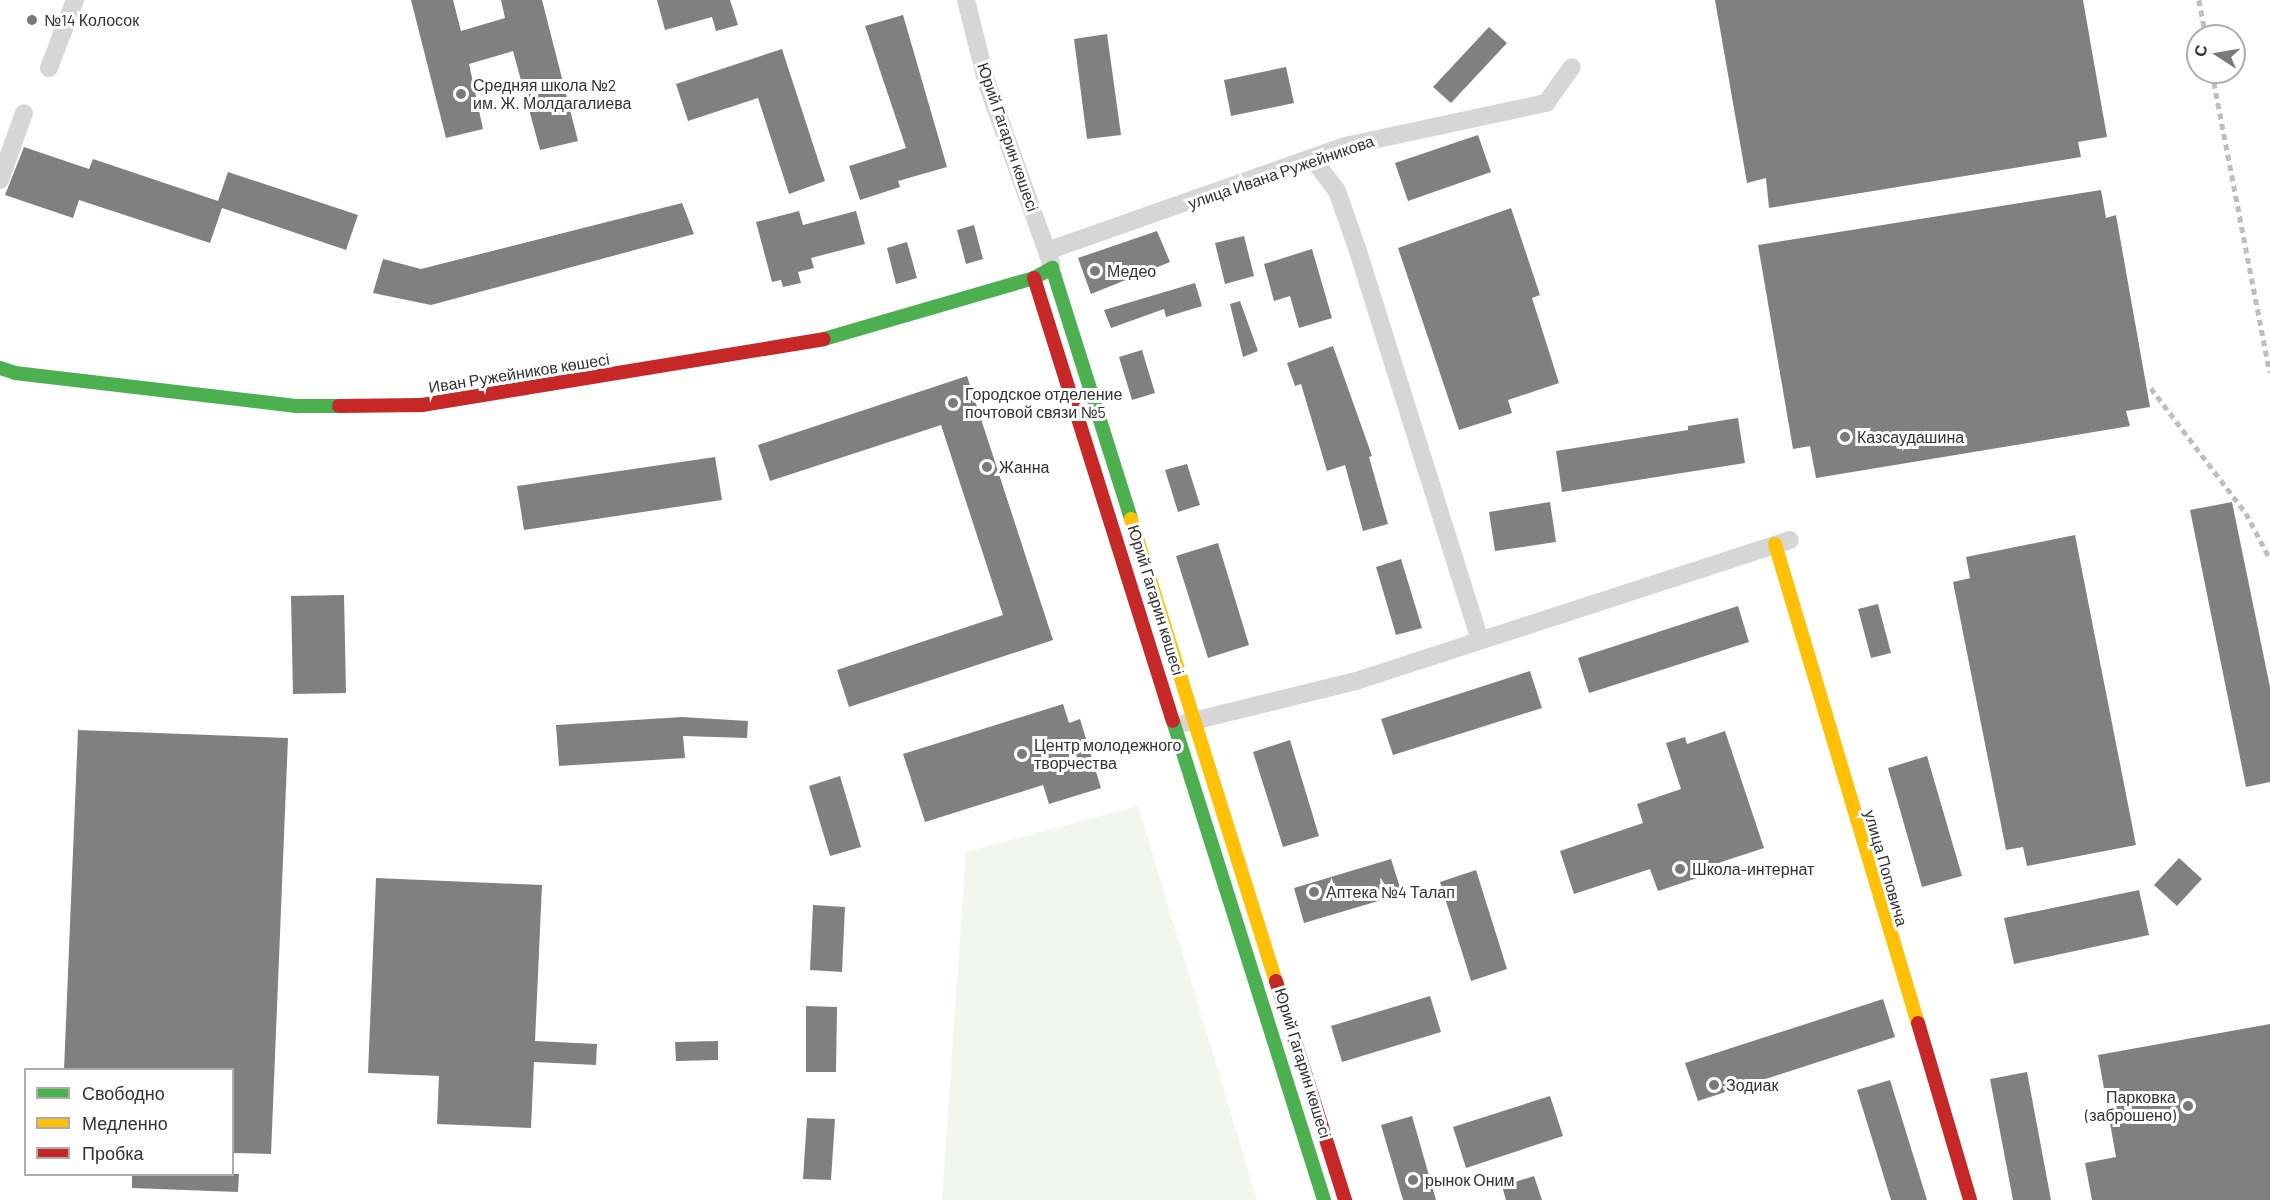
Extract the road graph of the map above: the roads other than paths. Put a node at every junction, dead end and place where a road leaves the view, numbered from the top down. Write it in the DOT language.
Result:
graph roads {
  1 [pos="75,0"];
  2 [pos="966,0"];
  3 [pos="1572,67"];
  4 [pos="49,68"];
  5 [pos="24,113"];
  6 [pos="1312,158"];
  7 [pos="0,180"];
  8 [pos="1049,260"];
  9 [pos="1034,278"];
  10 [pos="0,368"];
  11 [pos="1783,542"];
  12 [pos="1479,638"];
  13 [pos="1194,720"];
  14 [pos="1174,726"];
  15 [pos="1324,1200"];
  16 [pos="1345,1200"];
  17 [pos="1970,1200"];
  1 -- 4 [label="street"];
  2 -- 8 [label="street, Юрий Гагарин көшесі"];
  3 -- 6 [label="street, улица Ивана Ружейникова"];
  5 -- 7 [label="street"];
  6 -- 8 [label="street, улица Ивана Ружейникова"];
  6 -- 12 [label="street"];
  8 -- 9 [label="main road, улица Ивана Ружейникова"];
  8 -- 13 [label="main road, Юрий Гагарин көшесі"];
  9 -- 10 [label="main road, Иван Ружейников көшесі"];
  9 -- 14 [label="main road, Юрий Гагарин көшесі"];
  11 -- 12 [label="street"];
  11 -- 17 [label="main road, улица Поповича"];
  12 -- 13 [label="street"];
  13 -- 14 [label="street"];
  13 -- 16 [label="main road, Юрий Гагарин көшесі"];
  14 -- 15 [label="main road, Юрий Гагарин көшесі"];
}
